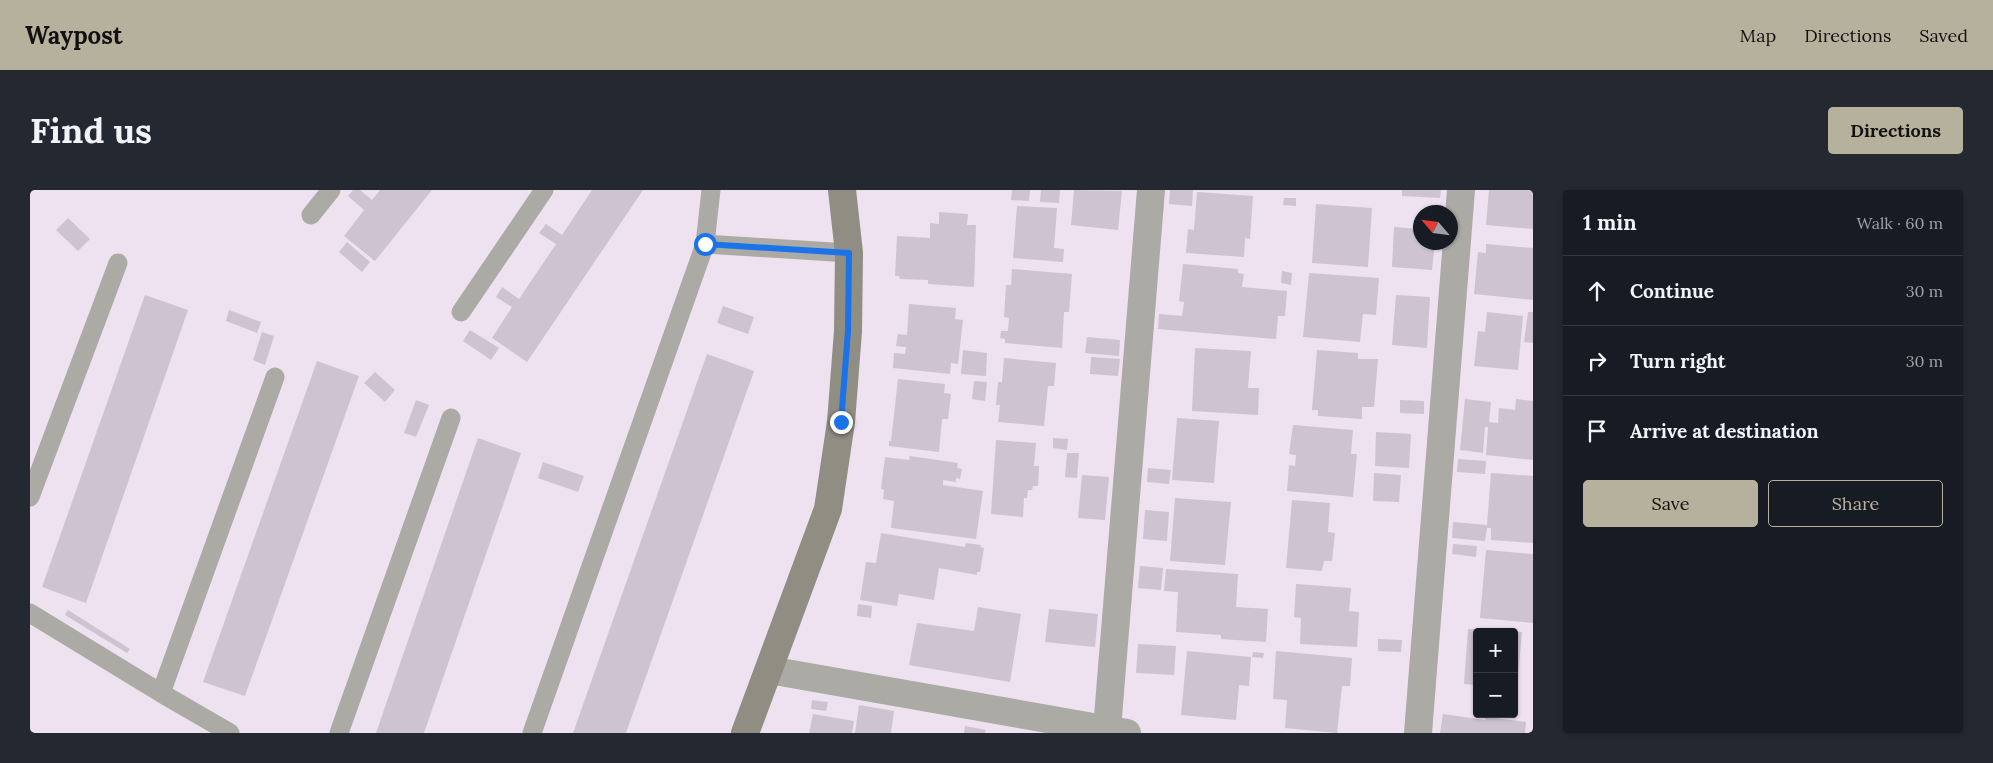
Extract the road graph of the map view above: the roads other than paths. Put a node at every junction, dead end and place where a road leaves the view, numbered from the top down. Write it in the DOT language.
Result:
graph roads {
  1 [pos="331,190"];
  2 [pos="544,190"];
  3 [pos="711,190"];
  4 [pos="842,190"];
  5 [pos="1151,190"];
  6 [pos="1461,190"];
  7 [pos="311,215"];
  8 [pos="705,244"];
  9 [pos="849,253"];
  10 [pos="118,263"];
  11 [pos="461,312"];
  12 [pos="275,377"];
  13 [pos="451,418"];
  14 [pos="30,498"];
  15 [pos="30,613"];
  16 [pos="770,670"];
  17 [pos="161,694"];
  18 [pos="1117,731"];
  19 [pos="230,733"];
  20 [pos="339,733"];
  21 [pos="532,733"];
  22 [pos="745,733"];
  23 [pos="1418,733"];
  1 -- 7 [label="lane"];
  2 -- 11 [label="lane"];
  3 -- 8 [label="lane"];
  4 -- 9 [label="street"];
  5 -- 18 [label="street"];
  6 -- 23 [label="street"];
  8 -- 9 [label="lane"];
  8 -- 21 [label="lane"];
  9 -- 16 [label="street"];
  10 -- 14 [label="lane"];
  12 -- 17 [label="lane"];
  13 -- 20 [label="lane"];
  15 -- 17 [label="lane"];
  16 -- 18 [label="street"];
  16 -- 22 [label="street"];
  17 -- 19 [label="lane"];
}
